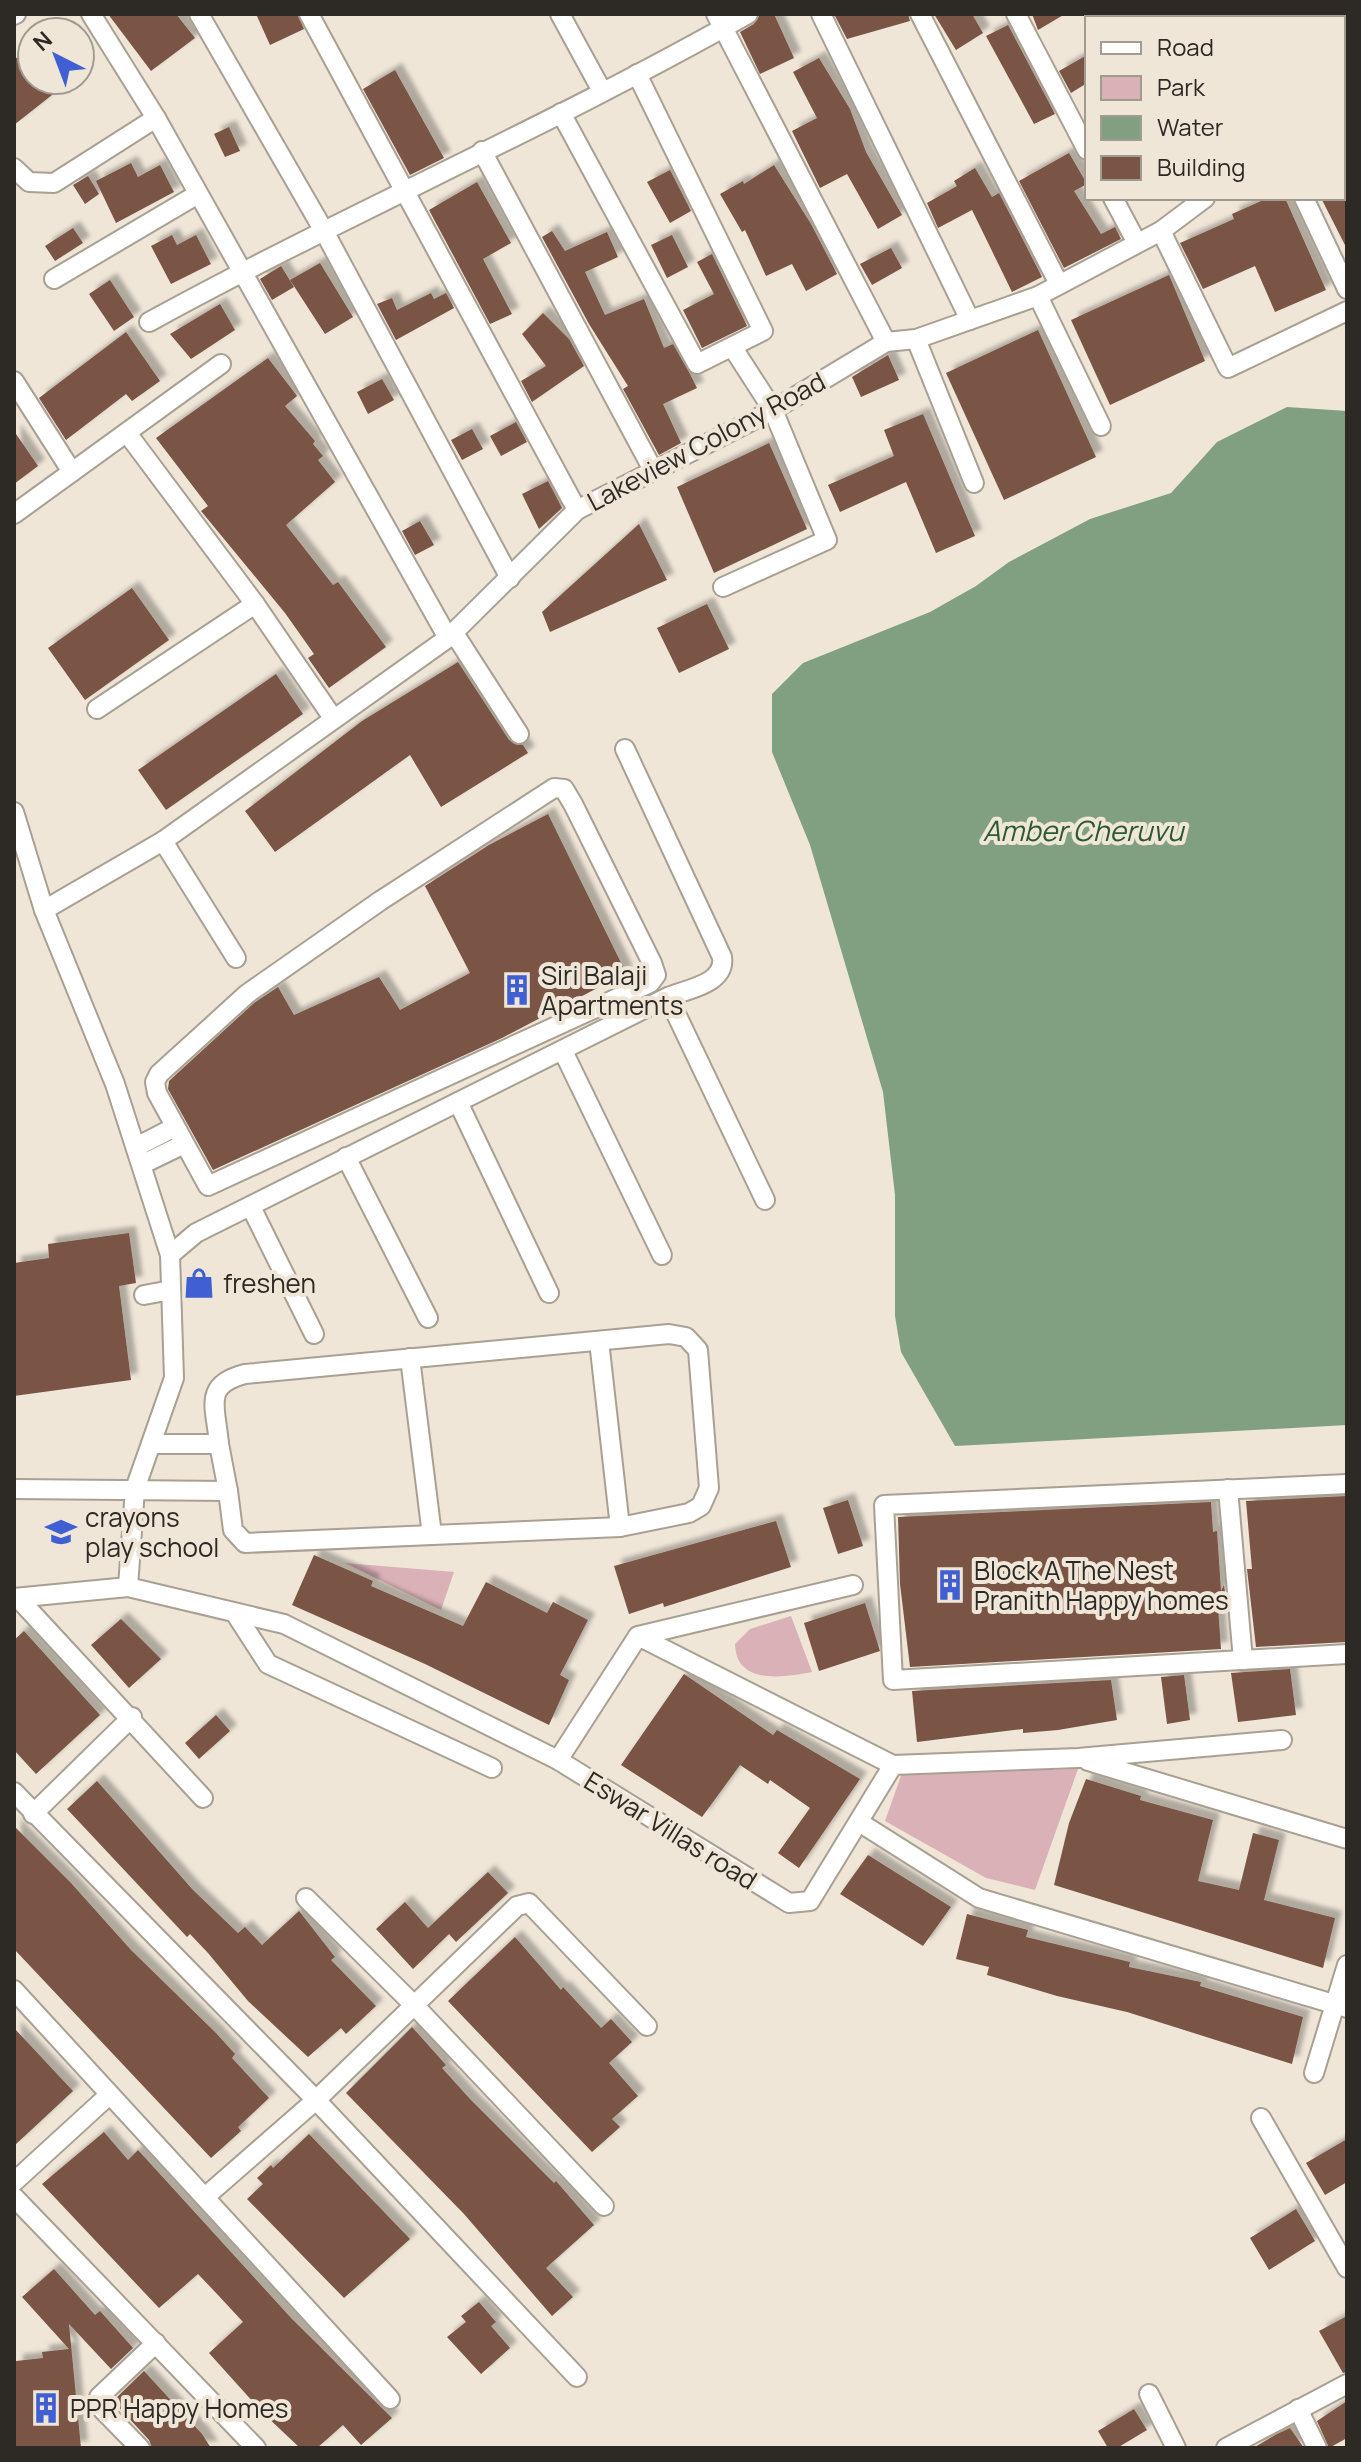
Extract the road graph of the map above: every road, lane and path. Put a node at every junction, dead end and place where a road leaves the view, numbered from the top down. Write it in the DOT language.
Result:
graph roads {
  1 [pos="91,14"];
  2 [pos="199,14"];
  3 [pos="309,14"];
  4 [pos="560,14"];
  5 [pos="748,14"];
  6 [pos="821,14"];
  7 [pos="920,14"];
  8 [pos="1016,14"];
  9 [pos="719,21"];
  10 [pos="637,74"];
  11 [pos="602,91"];
  12 [pos="561,113"];
  13 [pos="156,118"];
  14 [pos="1085,146"];
  15 [pos="482,151"];
  16 [pos="14,168"];
  17 [pos="403,192"];
  18 [pos="198,194"];
  19 [pos="1114,200"];
  20 [pos="1203,200"];
  21 [pos="1305,200"];
  22 [pos="324,231"];
  23 [pos="1161,231"];
  24 [pos="1137,243"];
  25 [pos="240,272"];
  26 [pos="54,279"];
  27 [pos="1059,284"];
  28 [pos="1347,289"];
  29 [pos="1038,296"];
  30 [pos="1347,311"];
  31 [pos="970,320"];
  32 [pos="149,322"];
  33 [pos="916,339"];
  34 [pos="886,342"];
  35 [pos="733,348"];
  36 [pos="221,364"];
  37 [pos="14,381"];
  38 [pos="773,410"];
  39 [pos="1101,426"];
  40 [pos="127,433"];
  41 [pos="653,470"];
  42 [pos="72,472"];
  43 [pos="974,483"];
  44 [pos="577,510"];
  45 [pos="14,514"];
  46 [pos="510,578"];
  47 [pos="723,587"];
  48 [pos="255,604"];
  49 [pos="451,636"];
  50 [pos="97,709"];
  51 [pos="333,718"];
  52 [pos="519,734"];
  53 [pos="625,749"];
  54 [pos="14,812"];
  55 [pos="163,841"];
  56 [pos="44,910"];
  57 [pos="236,958"];
  58 [pos="668,997"];
  59 [pos="563,1051"];
  60 [pos="458,1102"];
  61 [pos="175,1127"];
  62 [pos="184,1144"];
  63 [pos="136,1147"];
  64 [pos="346,1157"];
  65 [pos="143,1164"];
  66 [pos="765,1200"];
  67 [pos="251,1207"];
  68 [pos="170,1255"];
  69 [pos="662,1255"];
  70 [pos="171,1290"];
  71 [pos="549,1293"];
  72 [pos="144,1295"];
  73 [pos="428,1318"];
  74 [pos="314,1334"];
  75 [pos="599,1341"];
  76 [pos="410,1358"];
  77 [pos="151,1444"];
  78 [pos="219,1444"];
  79 [pos="1347,1484"];
  80 [pos="14,1489"];
  81 [pos="135,1489"];
  82 [pos="1228,1489"];
  83 [pos="228,1491"];
  84 [pos="620,1527"];
  85 [pos="432,1535"];
  86 [pos="853,1585"];
  87 [pos="128,1587"];
  88 [pos="16,1598"];
  89 [pos="235,1613"];
  90 [pos="638,1636"];
  91 [pos="1347,1654"];
  92 [pos="1243,1660"];
  93 [pos="132,1717"];
  94 [pos="1282,1740"];
  95 [pos="1078,1758"];
  96 [pos="558,1760"];
  97 [pos="893,1765"];
  98 [pos="492,1768"];
  99 [pos="14,1792"];
  100 [pos="203,1798"];
  101 [pos="33,1814"];
  102 [pos="859,1822"];
  103 [pos="1347,1839"];
  104 [pos="306,1898"];
  105 [pos="1347,1965"];
  106 [pos="14,1990"];
  107 [pos="414,2005"];
  108 [pos="1341,2006"];
  109 [pos="647,2026"];
  110 [pos="1314,2073"];
  111 [pos="108,2096"];
  112 [pos="316,2100"];
  113 [pos="1261,2118"];
  114 [pos="14,2182"];
  115 [pos="14,2197"];
  116 [pos="205,2197"];
  117 [pos="604,2206"];
  118 [pos="1347,2268"];
  119 [pos="156,2343"];
  120 [pos="577,2377"];
  121 [pos="1347,2384"];
  122 [pos="1149,2394"];
  123 [pos="390,2399"];
  124 [pos="1298,2409"];
  125 [pos="140,2448"];
  126 [pos="256,2448"];
  127 [pos="1176,2448"];
  128 [pos="1226,2448"];
  129 [pos="1317,2448"];
  1 -- 13 [label="street"];
  2 -- 22 [label="street"];
  3 -- 17 [label="street"];
  4 -- 11 [label="street"];
  5 -- 9 [label="street"];
  6 -- 31 [label="street"];
  7 -- 27 [label="street"];
  8 -- 14 [label="street"];
  9 -- 10 [label="street"];
  9 -- 34 [label="street"];
  10 -- 11 [label="street"];
  10 -- 35 [label="street"];
  11 -- 12 [label="street"];
  12 -- 15 [label="street"];
  12 -- 35 [label="street"];
  13 -- 16 [label="street"];
  13 -- 18 [label="street"];
  15 -- 17 [label="street"];
  15 -- 41 [label="street"];
  17 -- 22 [label="street"];
  17 -- 44 [label="street"];
  18 -- 25 [label="street"];
  18 -- 26 [label="street"];
  19 -- 24 [label="street"];
  20 -- 23 [label="street, Lakeview Colony Road"];
  21 -- 28 [label="street"];
  22 -- 25 [label="street"];
  22 -- 46 [label="street"];
  23 -- 24 [label="street, Lakeview Colony Road"];
  23 -- 30 [label="street"];
  24 -- 27 [label="street, Lakeview Colony Road"];
  25 -- 32 [label="street"];
  25 -- 49 [label="street"];
  27 -- 29 [label="street, Lakeview Colony Road"];
  29 -- 31 [label="street, Lakeview Colony Road"];
  29 -- 39 [label="street"];
  31 -- 33 [label="street, Lakeview Colony Road"];
  33 -- 34 [label="street, Lakeview Colony Road"];
  33 -- 43 [label="street"];
  34 -- 38 [label="street, Lakeview Colony Road"];
  35 -- 38 [label="street"];
  36 -- 40 [label="street"];
  37 -- 42 [label="street"];
  38 -- 41 [label="street, Lakeview Colony Road"];
  38 -- 47 [label="street"];
  40 -- 42 [label="street"];
  40 -- 48 [label="street"];
  41 -- 44 [label="street, Lakeview Colony Road"];
  42 -- 45 [label="street"];
  44 -- 46 [label="street, Lakeview Colony Road"];
  46 -- 49 [label="street, Lakeview Colony Road"];
  48 -- 50 [label="street"];
  48 -- 51 [label="street"];
  49 -- 51 [label="street, Lakeview Colony Road"];
  49 -- 52 [label="street"];
  51 -- 55 [label="street, Lakeview Colony Road"];
  53 -- 58 [label="street"];
  54 -- 56 [label="street"];
  55 -- 56 [label="street, Lakeview Colony Road"];
  55 -- 57 [label="street"];
  56 -- 63 [label="street"];
  58 -- 59 [label="street"];
  58 -- 66 [label="street"];
  59 -- 60 [label="street"];
  59 -- 69 [label="street"];
  60 -- 64 [label="street"];
  60 -- 71 [label="street"];
  61 -- 62 [label="street"];
  61 -- 62 [label="street"];
  61 -- 63 [label="street"];
  62 -- 65 [label="street"];
  63 -- 65 [label="street"];
  64 -- 67 [label="street"];
  64 -- 73 [label="street"];
  65 -- 68 [label="street"];
  67 -- 68 [label="street"];
  67 -- 74 [label="street"];
  68 -- 70 [label="street"];
  70 -- 72 [label="street"];
  70 -- 77 [label="street"];
  75 -- 76 [label="street"];
  75 -- 84 [label="street"];
  75 -- 84 [label="street"];
  76 -- 78 [label="street"];
  76 -- 85 [label="street"];
  77 -- 78 [label="street"];
  77 -- 81 [label="street"];
  78 -- 83 [label="street"];
  79 -- 82 [label="street"];
  80 -- 81 [label="street"];
  81 -- 83 [label="street"];
  81 -- 87 [label="street"];
  82 -- 92 [label="street"];
  82 -- 92 [label="street"];
  83 -- 85 [label="street"];
  84 -- 85 [label="street"];
  86 -- 90 [label="street"];
  87 -- 88 [label="street, Eswar Villas road"];
  87 -- 89 [label="street, Eswar Villas road"];
  88 -- 93 [label="street, Eswar Villas road"];
  89 -- 96 [label="street, Eswar Villas road"];
  89 -- 98 [label="street"];
  90 -- 96 [label="street"];
  90 -- 97 [label="street"];
  91 -- 92 [label="street"];
  93 -- 100 [label="street, Eswar Villas road"];
  93 -- 101 [label="street"];
  94 -- 95 [label="street"];
  95 -- 97 [label="street"];
  95 -- 103 [label="street"];
  96 -- 102 [label="street, Eswar Villas road"];
  97 -- 102 [label="street, Eswar Villas road"];
  99 -- 101 [label="street"];
  101 -- 112 [label="street"];
  102 -- 108 [label="street"];
  104 -- 107 [label="street"];
  105 -- 108 [label="street"];
  106 -- 111 [label="street"];
  107 -- 109 [label="street"];
  107 -- 112 [label="street"];
  107 -- 117 [label="street"];
  108 -- 110 [label="street"];
  111 -- 114 [label="street"];
  111 -- 116 [label="street"];
  112 -- 116 [label="street"];
  112 -- 120 [label="street"];
  113 -- 118 [label="street"];
  115 -- 119 [label="street"];
  116 -- 123 [label="street"];
  119 -- 125 [label="street"];
  119 -- 126 [label="street"];
  121 -- 124 [label="street"];
  122 -- 127 [label="street"];
  124 -- 128 [label="street"];
  124 -- 129 [label="street"];
}
